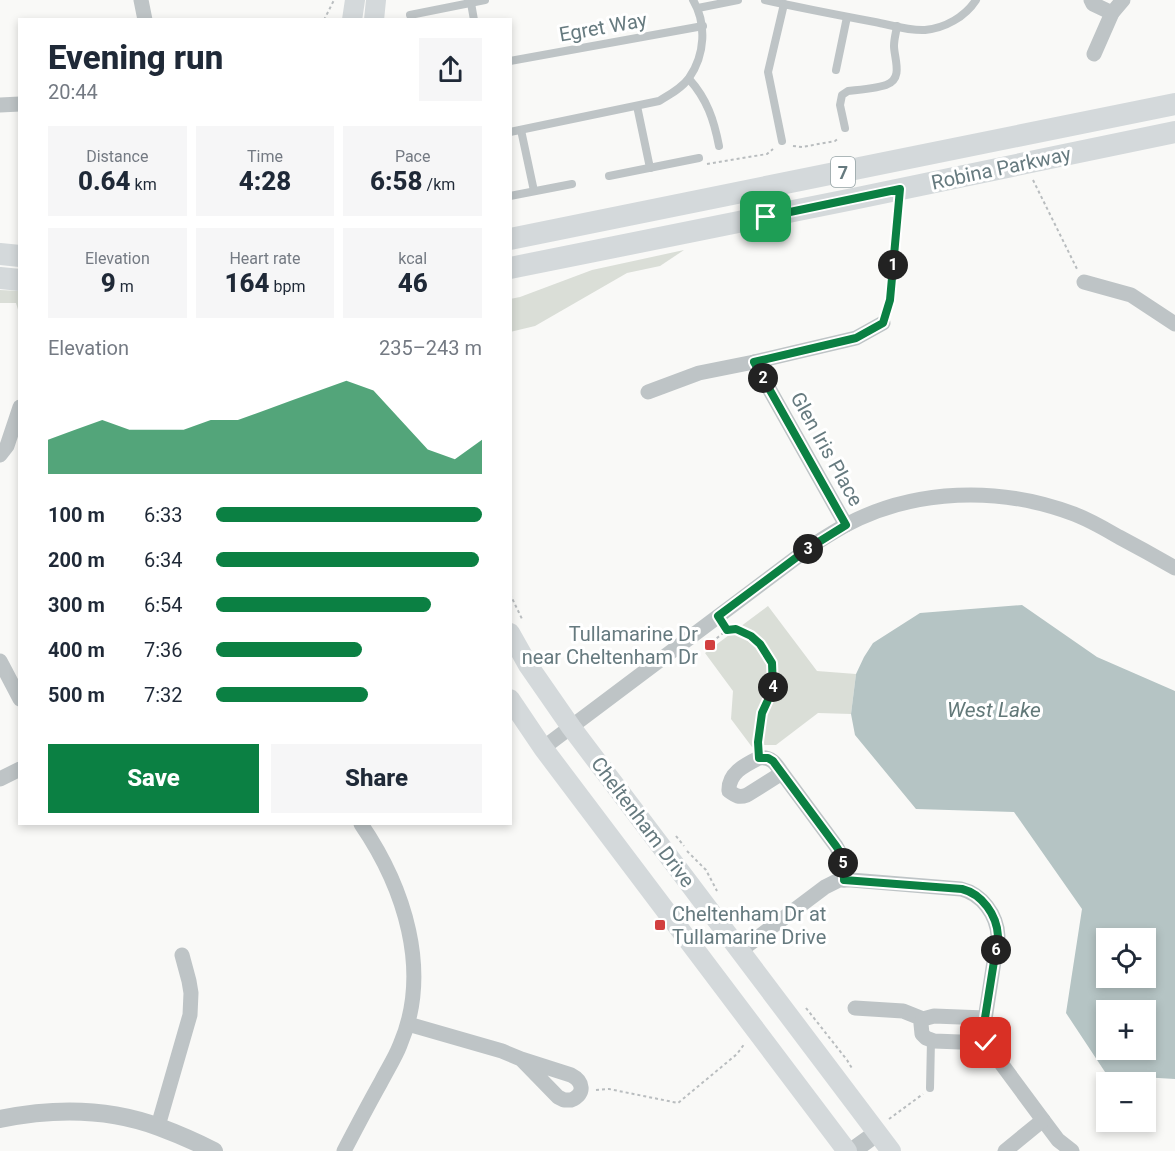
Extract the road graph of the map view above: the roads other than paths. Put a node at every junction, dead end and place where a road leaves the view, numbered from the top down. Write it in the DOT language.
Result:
graph roads {
  1 [pos="141,0"];
  2 [pos="355,0"];
  3 [pos="376,0"];
  4 [pos="485,0"];
  5 [pos="738,0"];
  6 [pos="765,0"];
  7 [pos="813,0"];
  8 [pos="976,0"];
  9 [pos="1091,0"];
  10 [pos="1123,0"];
  11 [pos="471,3"];
  12 [pos="696,4"];
  13 [pos="784,4"];
  14 [pos="808,10"];
  15 [pos="1112,13"];
  16 [pos="410,15"];
  17 [pos="847,17"];
  18 [pos="145,18"];
  19 [pos="352,18"];
  20 [pos="374,18"];
  21 [pos="474,18"];
  22 [pos="703,26"];
  23 [pos="897,26"];
  24 [pos="1094,54"];
  25 [pos="512,61"];
  26 [pos="836,70"];
  27 [pos="689,79"];
  28 [pos="18,104"];
  29 [pos="1175,104"];
  30 [pos="0,105"];
  31 [pos="637,106"];
  32 [pos="845,128"];
  33 [pos="521,130"];
  34 [pos="512,132"];
  35 [pos="1175,132"];
  36 [pos="782,141"];
  37 [pos="719,146"];
  38 [pos="699,159"];
  39 [pos="650,168"];
  40 [pos="609,176"];
  41 [pos="572,184"];
  42 [pos="534,191"];
  43 [pos="512,196"];
  44 [pos="512,239"];
  45 [pos="0,254"];
  46 [pos="18,256"];
  47 [pos="512,268"];
  48 [pos="0,278"];
  49 [pos="18,280"];
  50 [pos="1084,282"];
  51 [pos="883,323"];
  52 [pos="1175,324"];
  53 [pos="754,362"];
  54 [pos="648,392"];
  55 [pos="18,414"];
  56 [pos="9,447"];
  57 [pos="846,525"];
  58 [pos="1175,568"];
  59 [pos="512,637"];
  60 [pos="0,661"];
  61 [pos="18,695"];
  62 [pos="512,702"];
  63 [pos="571,727"];
  64 [pos="543,748"];
  65 [pos="18,770"];
  66 [pos="782,773"];
  67 [pos="0,779"];
  68 [pos="362,825"];
  69 [pos="844,880"];
  70 [pos="740,951"];
  71 [pos="182,955"];
  72 [pos="855,1008"];
  73 [pos="985,1018"];
  74 [pos="923,1020"];
  75 [pos="408,1023"];
  76 [pos="931,1040"];
  77 [pos="986,1043"];
  78 [pos="521,1059"];
  79 [pos="930,1088"];
  80 [pos="0,1118"];
  81 [pos="1043,1120"];
  82 [pos="158,1126"];
  83 [pos="882,1126"];
  84 [pos="207,1149"];
  85 [pos="344,1151"];
  86 [pos="847,1151"];
  87 [pos="852,1151"];
  88 [pos="891,1151"];
  89 [pos="1005,1151"];
  90 [pos="1072,1151"];
  1 -- 18 [label="street"];
  2 -- 19 [label="main road"];
  3 -- 20 [label="main road"];
  4 -- 11 [label="lane"];
  5 -- 12 [label="lane"];
  6 -- 13 [label="lane"];
  7 -- 14 [label="lane"];
  8 -- 23 [label="lane"];
  9 -- 15 [label="street"];
  10 -- 15 [label="street"];
  11 -- 16 [label="lane"];
  11 -- 21 [label="lane"];
  12 -- 22 [label="lane"];
  13 -- 14 [label="lane"];
  13 -- 36 [label="lane"];
  14 -- 17 [label="lane"];
  15 -- 24 [label="street"];
  17 -- 23 [label="lane"];
  17 -- 26 [label="lane"];
  22 -- 25 [label="lane, Egret Way"];
  22 -- 27 [label="lane"];
  23 -- 32 [label="lane"];
  27 -- 31 [label="lane"];
  27 -- 37 [label="lane"];
  28 -- 30 [label="street"];
  29 -- 44 [label="main road, Robina Parkway / 7"];
  31 -- 33 [label="lane"];
  31 -- 39 [label="lane"];
  33 -- 34 [label="lane"];
  33 -- 42 [label="lane"];
  35 -- 47 [label="main road, Robina Parkway / 7"];
  38 -- 39 [label="lane"];
  39 -- 40 [label="lane"];
  41 -- 42 [label="lane"];
  42 -- 43 [label="lane"];
  45 -- 46 [label="main road"];
  48 -- 49 [label="main road"];
  50 -- 52 [label="street"];
  51 -- 53 [label="street"];
  53 -- 54 [label="street"];
  53 -- 57 [label="street, Glen Iris Place"];
  55 -- 56 [label="street"];
  57 -- 58 [label="street"];
  57 -- 63 [label="street"];
  59 -- 63 [label="main road, Cheltenham Drive"];
  60 -- 61 [label="street"];
  62 -- 64 [label="main road, Cheltenham Drive"];
  63 -- 64 [label="street"];
  63 -- 70 [label="main road, Cheltenham Drive"];
  64 -- 86 [label="main road, Cheltenham Drive"];
  65 -- 67 [label="street"];
  66 -- 66 [label="street"];
  66 -- 69 [label="street"];
  68 -- 75 [label="street"];
  69 -- 70 [label="street"];
  69 -- 73 [label="street"];
  70 -- 83 [label="main road, Cheltenham Drive"];
  71 -- 82 [label="street"];
  72 -- 74 [label="street"];
  73 -- 74 [label="street"];
  73 -- 77 [label="street"];
  74 -- 76 [label="street"];
  75 -- 78 [label="street"];
  75 -- 85 [label="street"];
  76 -- 77 [label="street"];
  76 -- 79 [label="lane"];
  77 -- 81 [label="street"];
  78 -- 78 [label="street"];
  80 -- 82 [label="street"];
  81 -- 89 [label="street"];
  81 -- 90 [label="street"];
  82 -- 84 [label="street"];
  83 -- 87 [label="street"];
  83 -- 88 [label="main road, Cheltenham Drive"];
}
